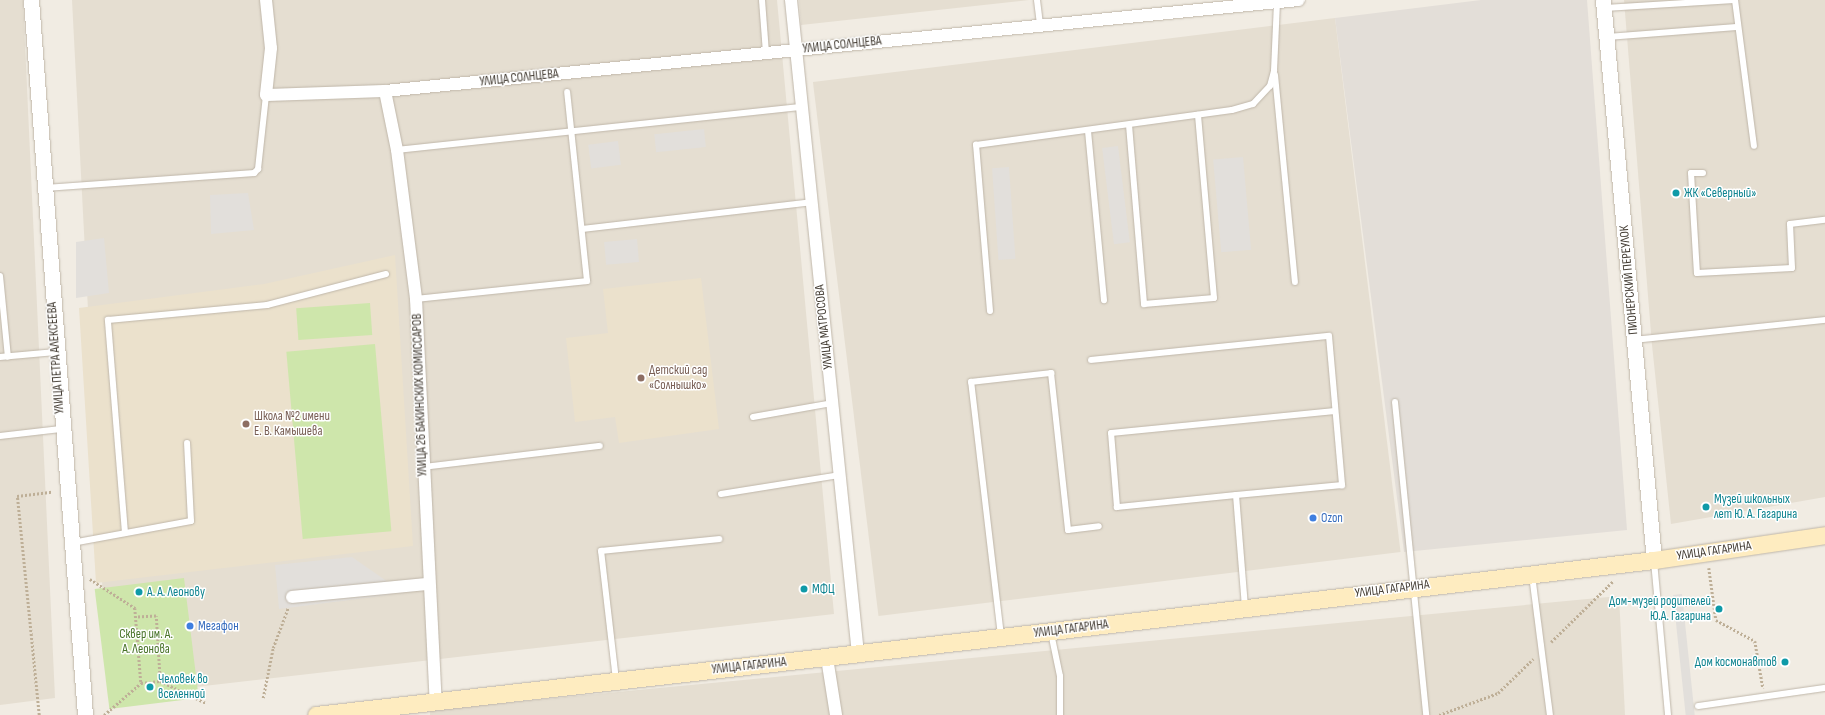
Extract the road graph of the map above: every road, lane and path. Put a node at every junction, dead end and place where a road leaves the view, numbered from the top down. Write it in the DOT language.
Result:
graph roads {
  1 [pos="31,0"];
  2 [pos="266,0"];
  3 [pos="762,0"];
  4 [pos="791,0"];
  5 [pos="1037,0"];
  6 [pos="1298,0"];
  7 [pos="1277,2"];
  8 [pos="1604,4"];
  9 [pos="1040,26"];
  10 [pos="1737,27"];
  11 [pos="1607,37"];
  12 [pos="796,50"];
  13 [pos="766,53"];
  14 [pos="1274,71"];
  15 [pos="385,91"];
  16 [pos="567,92"];
  17 [pos="266,95"];
  18 [pos="802,107"];
  19 [pos="1198,115"];
  20 [pos="1128,125"];
  21 [pos="570,131"];
  22 [pos="1088,131"];
  23 [pos="1754,146"];
  24 [pos="398,150"];
  25 [pos="1703,173"];
  26 [pos="44,188"];
  27 [pos="812,202"];
  28 [pos="1825,220"];
  29 [pos="583,229"];
  30 [pos="386,274"];
  31 [pos="0,276"];
  32 [pos="1295,282"];
  33 [pos="416,299"];
  34 [pos="1104,300"];
  35 [pos="990,311"];
  36 [pos="1825,320"];
  37 [pos="1634,340"];
  38 [pos="56,352"];
  39 [pos="0,357"];
  40 [pos="8,357"];
  41 [pos="1091,360"];
  42 [pos="1395,402"];
  43 [pos="832,403"];
  44 [pos="1335,411"];
  45 [pos="753,417"];
  46 [pos="61,429"];
  47 [pos="0,436"];
  48 [pos="187,443"];
  49 [pos="600,446"];
  50 [pos="423,467"];
  51 [pos="840,475"];
  52 [pos="52,492"];
  53 [pos="721,494"];
  54 [pos="1236,495"];
  55 [pos="1099,526"];
  56 [pos="124,533"];
  57 [pos="1825,535"];
  58 [pos="719,539"];
  59 [pos="70,544"];
  60 [pos="1654,560"];
  61 [pos="1532,573"];
  62 [pos="1710,573"];
  63 [pos="90,579"];
  64 [pos="428,584"];
  65 [pos="1412,586"];
  66 [pos="292,597"];
  67 [pos="1713,601"];
  68 [pos="1685,605"];
  69 [pos="1245,607"];
  70 [pos="137,617"];
  71 [pos="1050,631"];
  72 [pos="1001,637"];
  73 [pos="858,654"];
  74 [pos="828,658"];
  75 [pos="616,680"];
  76 [pos="160,681"];
  77 [pos="142,683"];
  78 [pos="1825,688"];
  79 [pos="1764,696"];
  80 [pos="263,698"];
  81 [pos="436,701"];
  82 [pos="206,703"];
  83 [pos="1698,706"];
  84 [pos="411,709"];
  85 [pos="39,715"];
  86 [pos="85,715"];
  87 [pos="104,715"];
  88 [pos="316,715"];
  89 [pos="836,715"];
  90 [pos="1060,715"];
  91 [pos="1426,715"];
  92 [pos="1550,715"];
  93 [pos="1668,715"];
  1 -- 26 [label="street, УЛИЦА ПЕТРА АЛЕКСЕЕВА"];
  2 -- 17 [label="street"];
  3 -- 13 [label="lane"];
  4 -- 12 [label="street, УЛИЦА МАТРОСОВА"];
  5 -- 9 [label="lane"];
  6 -- 7 [label="street, УЛИЦА СОЛНЦЕВА"];
  7 -- 9 [label="street, УЛИЦА СОЛНЦЕВА"];
  7 -- 14 [label="lane"];
  8 -- 10 [label="lane"];
  8 -- 11 [label="street, ПИОНЕРСКИЙ ПЕРЕУЛОК"];
  9 -- 12 [label="street, УЛИЦА СОЛНЦЕВА"];
  10 -- 11 [label="lane"];
  10 -- 23 [label="lane"];
  11 -- 37 [label="street, ПИОНЕРСКИЙ ПЕРЕУЛОК"];
  12 -- 13 [label="street, УЛИЦА СОЛНЦЕВА"];
  12 -- 18 [label="street, УЛИЦА МАТРОСОВА"];
  13 -- 15 [label="street, УЛИЦА СОЛНЦЕВА"];
  14 -- 19 [label="lane"];
  14 -- 32 [label="lane"];
  15 -- 17 [label="street, УЛИЦА СОЛНЦЕВА"];
  15 -- 24 [label="street, УЛИЦА 26 БАКИНСКИХ КОМИССАРОВ"];
  16 -- 21 [label="lane"];
  17 -- 26 [label="lane"];
  18 -- 21 [label="lane"];
  18 -- 27 [label="street, УЛИЦА МАТРОСОВА"];
  19 -- 20 [label="lane"];
  19 -- 20 [label="lane"];
  20 -- 22 [label="lane"];
  21 -- 24 [label="lane"];
  21 -- 29 [label="lane"];
  22 -- 34 [label="lane"];
  22 -- 35 [label="lane"];
  24 -- 33 [label="street, УЛИЦА 26 БАКИНСКИХ КОМИССАРОВ"];
  25 -- 28 [label="lane"];
  26 -- 38 [label="street, УЛИЦА ПЕТРА АЛЕКСЕЕВА"];
  27 -- 29 [label="lane"];
  27 -- 43 [label="street, УЛИЦА МАТРОСОВА"];
  29 -- 33 [label="lane"];
  30 -- 56 [label="lane"];
  31 -- 40 [label="lane"];
  33 -- 50 [label="street, УЛИЦА 26 БАКИНСКИХ КОМИССАРОВ"];
  36 -- 37 [label="lane"];
  37 -- 60 [label="street, ПИОНЕРСКИЙ ПЕРЕУЛОК"];
  38 -- 40 [label="lane"];
  38 -- 46 [label="street, УЛИЦА ПЕТРА АЛЕКСЕЕВА"];
  39 -- 40 [label="lane"];
  41 -- 44 [label="lane"];
  42 -- 65 [label="lane"];
  43 -- 45 [label="lane"];
  43 -- 51 [label="street, УЛИЦА МАТРОСОВА"];
  44 -- 54 [label="lane"];
  44 -- 54 [label="lane"];
  46 -- 47 [label="lane"];
  46 -- 59 [label="street, УЛИЦА ПЕТРА АЛЕКСЕЕВА"];
  48 -- 56 [label="lane"];
  49 -- 50 [label="lane"];
  50 -- 64 [label="street, УЛИЦА 26 БАКИНСКИХ КОМИССАРОВ"];
  51 -- 53 [label="lane"];
  51 -- 73 [label="street, УЛИЦА МАТРОСОВА"];
  52 -- 85 [label="path"];
  54 -- 69 [label="lane"];
  55 -- 72 [label="lane"];
  56 -- 59 [label="lane"];
  57 -- 60 [label="main road, УЛИЦА ГАГАРИНА"];
  58 -- 75 [label="lane"];
  59 -- 86 [label="street, УЛИЦА ПЕТРА АЛЕКСЕЕВА"];
  60 -- 61 [label="main road, УЛИЦА ГАГАРИНА"];
  60 -- 93 [label="lane"];
  61 -- 65 [label="main road, УЛИЦА ГАГАРИНА"];
  61 -- 92 [label="lane"];
  62 -- 67 [label="path"];
  63 -- 70 [label="path"];
  64 -- 66 [label="street"];
  64 -- 81 [label="street, УЛИЦА 26 БАКИНСКИХ КОМИССАРОВ"];
  65 -- 69 [label="main road, УЛИЦА ГАГАРИНА"];
  65 -- 91 [label="lane"];
  66 -- 80 [label="path"];
  67 -- 68 [label="path"];
  67 -- 79 [label="path"];
  69 -- 71 [label="main road, УЛИЦА ГАГАРИНА"];
  70 -- 76 [label="path"];
  70 -- 77 [label="path"];
  71 -- 72 [label="main road, УЛИЦА ГАГАРИНА"];
  71 -- 90 [label="lane"];
  72 -- 73 [label="main road, УЛИЦА ГАГАРИНА"];
  73 -- 74 [label="main road, УЛИЦА ГАГАРИНА"];
  74 -- 75 [label="main road, УЛИЦА ГАГАРИНА"];
  74 -- 89 [label="street"];
  75 -- 81 [label="main road, УЛИЦА ГАГАРИНА"];
  76 -- 77 [label="path"];
  76 -- 82 [label="path"];
  77 -- 87 [label="path"];
  78 -- 79 [label="lane"];
  79 -- 83 [label="lane"];
  81 -- 84 [label="main road, УЛИЦА ГАГАРИНА"];
  84 -- 88 [label="main road, УЛИЦА ГАГАРИНА"];
}
